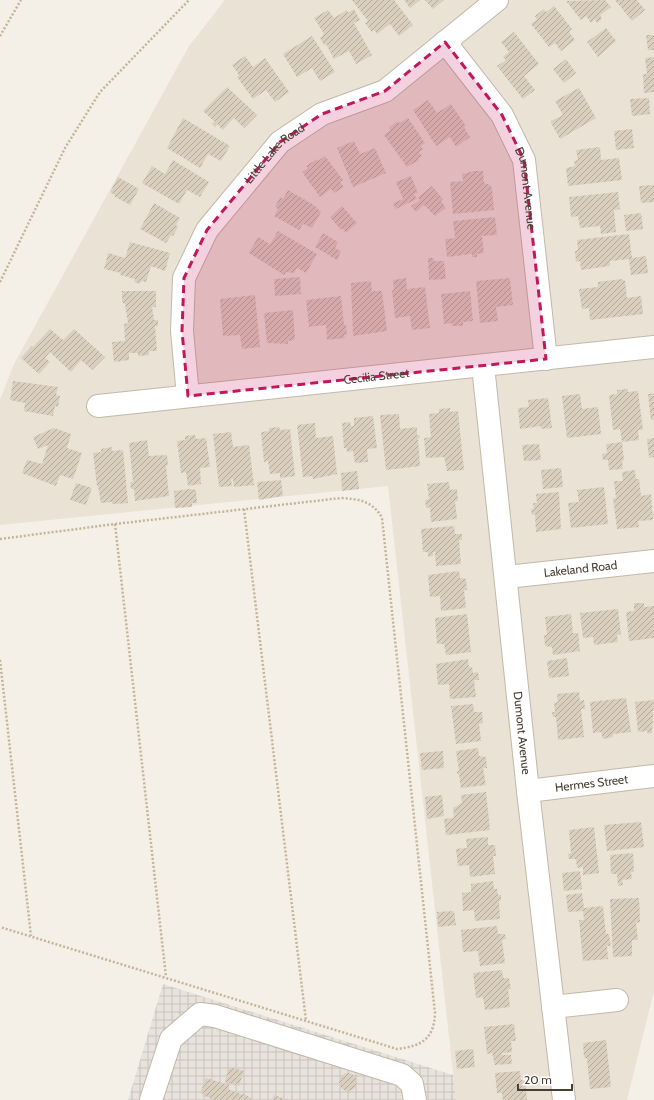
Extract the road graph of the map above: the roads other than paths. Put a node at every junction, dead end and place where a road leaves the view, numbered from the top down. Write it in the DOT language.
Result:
graph roads {
  1 [pos="497,0"];
  2 [pos="445,42"];
  3 [pos="654,347"];
  4 [pos="546,359"];
  5 [pos="484,366"];
  6 [pos="188,396"];
  7 [pos="98,406"];
  8 [pos="654,561"];
  9 [pos="507,576"];
  10 [pos="654,776"];
  11 [pos="528,791"];
  12 [pos="617,1000"];
  13 [pos="553,1007"];
  14 [pos="151,1100"];
  15 [pos="414,1100"];
  16 [pos="564,1100"];
  1 -- 2 [label="street, Little Lake Road"];
  2 -- 4 [label="street, Dumont Avenue"];
  2 -- 6 [label="street, Little Lake Road"];
  3 -- 4 [label="street, Cecilia Street"];
  4 -- 5 [label="street, Cecilia Street"];
  5 -- 6 [label="street, Cecilia Street"];
  5 -- 9 [label="street, Dumont Avenue"];
  6 -- 7 [label="street, Cecilia Street"];
  8 -- 9 [label="street, Lakeland Road"];
  9 -- 11 [label="street, Dumont Avenue"];
  10 -- 11 [label="street, Hermes Street"];
  11 -- 13 [label="street, Dumont Avenue"];
  12 -- 13 [label="street"];
  13 -- 16 [label="street, Dumont Avenue"];
  14 -- 15 [label="street"];
}
